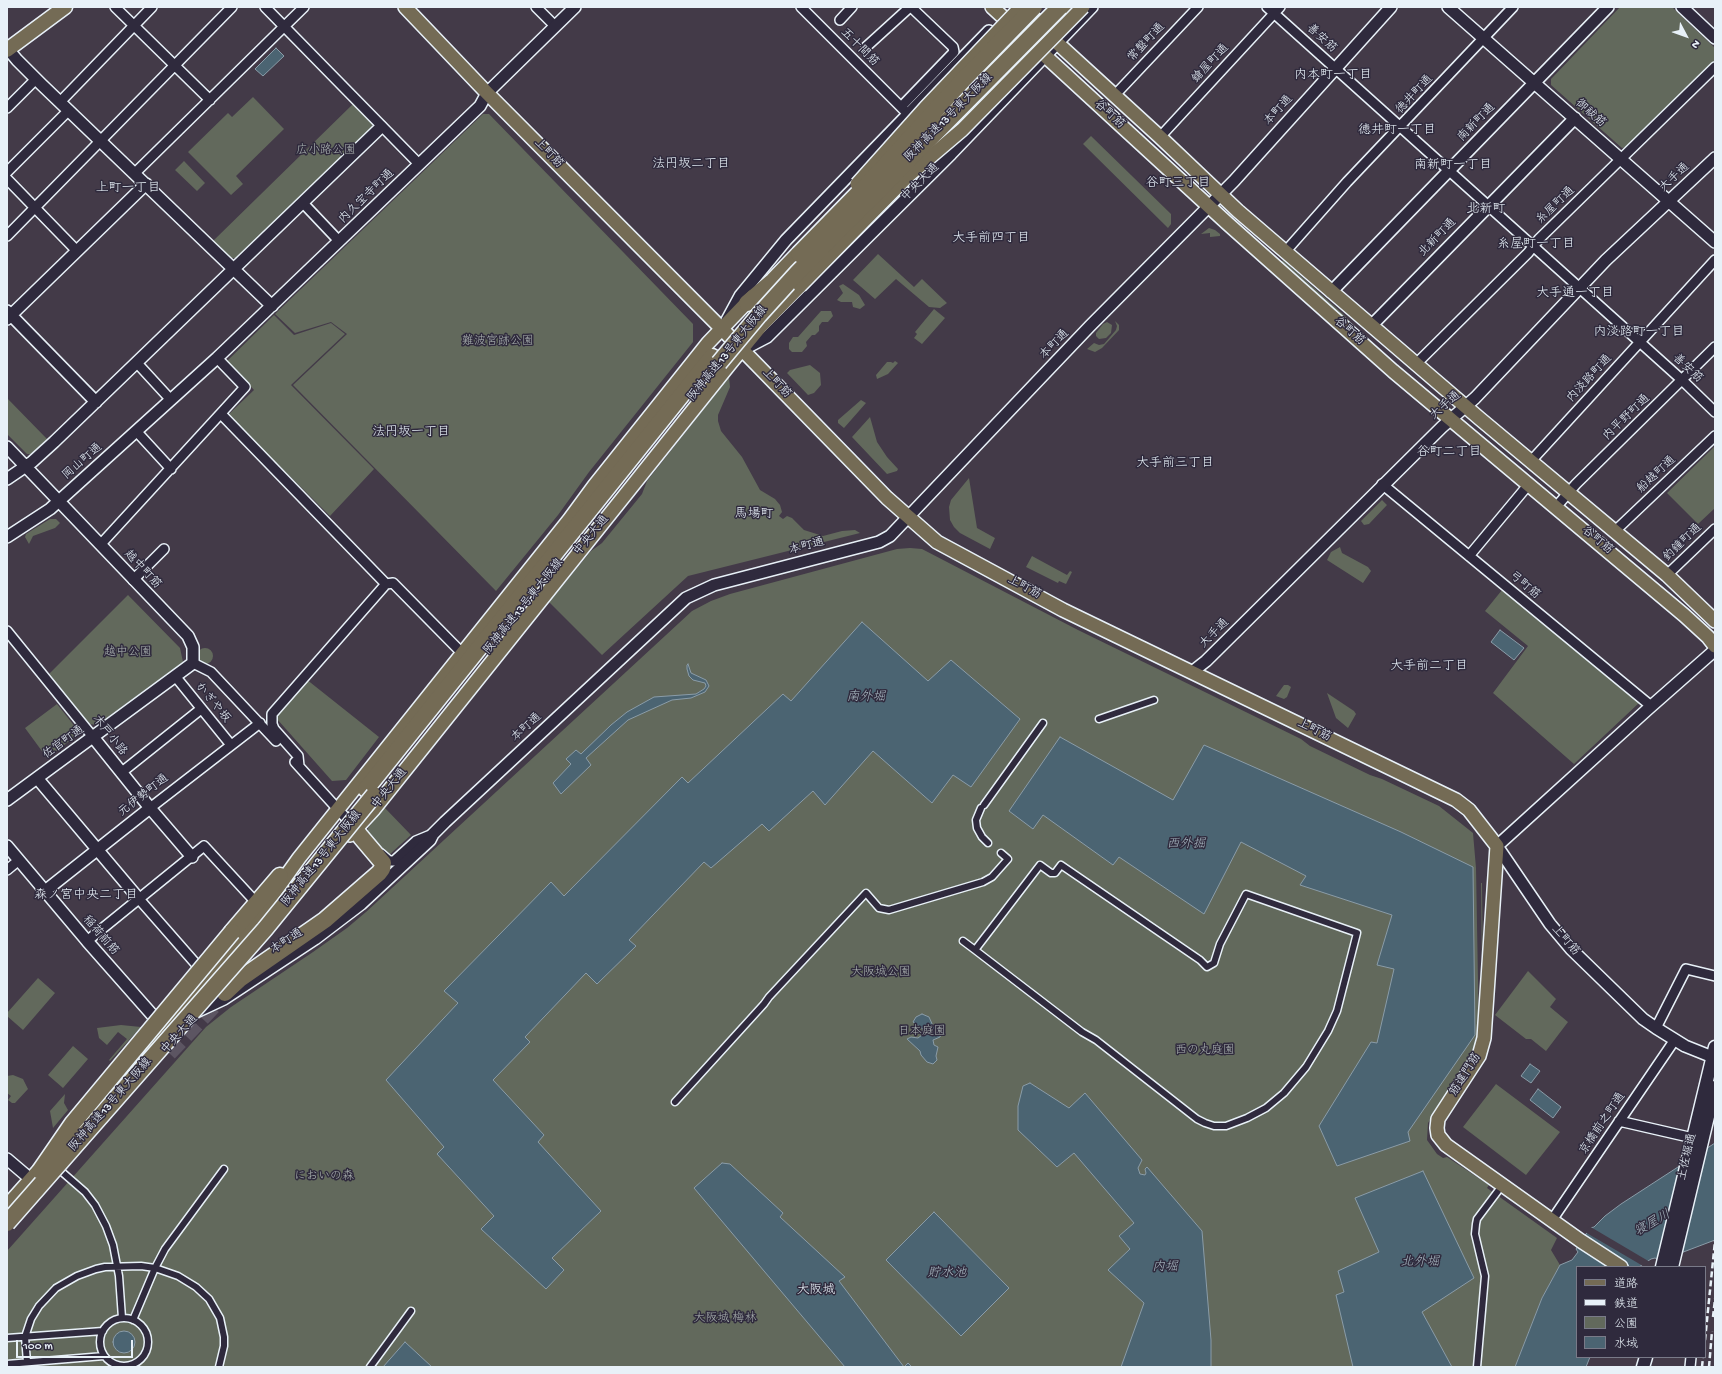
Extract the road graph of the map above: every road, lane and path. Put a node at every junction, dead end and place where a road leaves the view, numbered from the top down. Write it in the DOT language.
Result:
graph roads {
  1 [pos="65,7"];
  2 [pos="116,7"];
  3 [pos="152,7"];
  4 [pos="232,7"];
  5 [pos="266,7"];
  6 [pos="304,7"];
  7 [pos="405,7"];
  8 [pos="536,7"];
  9 [pos="575,7"];
  10 [pos="801,7"];
  11 [pos="852,7"];
  12 [pos="910,7"];
  13 [pos="992,7"];
  14 [pos="1014,7"];
  15 [pos="1018,7"];
  16 [pos="1021,7"];
  17 [pos="1034,7"];
  18 [pos="1046,7"];
  19 [pos="1060,7"];
  20 [pos="1072,7"];
  21 [pos="1083,7"];
  22 [pos="1092,7"];
  23 [pos="1198,7"];
  24 [pos="1267,7"];
  25 [pos="1391,7"];
  26 [pos="1448,7"];
  27 [pos="1513,7"];
  28 [pos="1608,7"];
  29 [pos="1682,7"];
  30 [pos="1277,10"];
  31 [pos="1003,17"];
  32 [pos="840,20"];
  33 [pos="134,25"];
  34 [pos="284,26"];
  35 [pos="555,26"];
  36 [pos="1484,38"];
  37 [pos="1715,38"];
  38 [pos="1057,43"];
  39 [pos="866,46"];
  40 [pos="7,49"];
  41 [pos="1045,56"];
  42 [pos="174,65"];
  43 [pos="1335,68"];
  44 [pos="1715,68"];
  45 [pos="36,79"];
  46 [pos="1535,82"];
  47 [pos="487,94"];
  48 [pos="1114,96"];
  49 [pos="210,100"];
  50 [pos="60,102"];
  51 [pos="7,108"];
  52 [pos="69,110"];
  53 [pos="904,111"];
  54 [pos="1575,118"];
  55 [pos="381,127"];
  56 [pos="1401,127"];
  57 [pos="1160,137"];
  58 [pos="100,140"];
  59 [pos="1715,158"];
  60 [pos="1621,159"];
  61 [pos="419,164"];
  62 [pos="1449,170"];
  63 [pos="7,172"];
  64 [pos="135,173"];
  65 [pos="910,175"];
  66 [pos="7,179"];
  67 [pos="146,184"];
  68 [pos="1221,194"];
  69 [pos="1669,201"];
  70 [pos="303,203"];
  71 [pos="1208,206"];
  72 [pos="1488,206"];
  73 [pos="35,208"];
  74 [pos="7,236"];
  75 [pos="338,242"];
  76 [pos="1715,242"];
  77 [pos="1534,246"];
  78 [pos="77,251"];
  79 [pos="797,251"];
  80 [pos="1285,252"];
  81 [pos="1715,260"];
  82 [pos="234,269"];
  83 [pos="1580,288"];
  84 [pos="1331,292"];
  85 [pos="747,303"];
  86 [pos="272,306"];
  87 [pos="8,315"];
  88 [pos="1371,326"];
  89 [pos="722,329"];
  90 [pos="1640,342"];
  91 [pos="1715,347"];
  92 [pos="742,350"];
  93 [pos="217,358"];
  94 [pos="136,363"];
  95 [pos="1416,364"];
  96 [pos="1682,380"];
  97 [pos="688,395"];
  98 [pos="171,400"];
  99 [pos="96,402"];
  100 [pos="1465,407"];
  101 [pos="1715,412"];
  102 [pos="222,414"];
  103 [pos="1451,419"];
  104 [pos="137,432"];
  105 [pos="1715,436"];
  106 [pos="7,446"];
  107 [pos="1530,461"];
  108 [pos="25,466"];
  109 [pos="171,469"];
  110 [pos="7,478"];
  111 [pos="1382,484"];
  112 [pos="1530,484"];
  113 [pos="1569,492"];
  114 [pos="59,500"];
  115 [pos="1556,507"];
  116 [pos="908,518"];
  117 [pos="1715,528"];
  118 [pos="1615,531"];
  119 [pos="7,537"];
  120 [pos="101,544"];
  121 [pos="164,549"];
  122 [pos="1469,556"];
  123 [pos="1667,575"];
  124 [pos="133,580"];
  125 [pos="386,584"];
  126 [pos="1715,621"];
  127 [pos="7,631"];
  128 [pos="1713,642"];
  129 [pos="1715,650"];
  130 [pos="462,653"];
  131 [pos="193,663"];
  132 [pos="1192,672"];
  133 [pos="175,676"];
  134 [pos="1154,700"];
  135 [pos="1650,706"];
  136 [pos="201,709"];
  137 [pos="1099,719"];
  138 [pos="260,723"];
  139 [pos="1043,723"];
  140 [pos="94,737"];
  141 [pos="231,745"];
  142 [pos="299,766"];
  143 [pos="122,772"];
  144 [pos="37,778"];
  145 [pos="7,800"];
  146 [pos="150,808"];
  147 [pos="338,809"];
  148 [pos="355,829"];
  149 [pos="432,834"];
  150 [pos="988,844"];
  151 [pos="7,846"];
  152 [pos="1497,846"];
  153 [pos="97,850"];
  154 [pos="1001,854"];
  155 [pos="192,857"];
  156 [pos="299,858"];
  157 [pos="19,860"];
  158 [pos="7,870"];
  159 [pos="280,876"];
  160 [pos="45,891"];
  161 [pos="252,898"];
  162 [pos="139,899"];
  163 [pos="87,941"];
  164 [pos="963,941"];
  165 [pos="974,950"];
  166 [pos="196,964"];
  167 [pos="1715,976"];
  168 [pos="225,993"];
  169 [pos="203,1009"];
  170 [pos="162,1026"];
  171 [pos="1656,1028"];
  172 [pos="1674,1041"];
  173 [pos="172,1047"];
  174 [pos="1714,1054"];
  175 [pos="1715,1087"];
  176 [pos="675,1102"];
  177 [pos="1619,1120"];
  178 [pos="1694,1146"];
  179 [pos="7,1159"];
  180 [pos="224,1169"];
  181 [pos="62,1172"];
  182 [pos="38,1175"];
  183 [pos="1498,1191"];
  184 [pos="7,1199"];
  185 [pos="7,1208"];
  186 [pos="1552,1220"];
  187 [pos="7,1223"];
  188 [pos="7,1233"];
  189 [pos="1668,1262"];
  190 [pos="117,1266"];
  191 [pos="1619,1266"];
  192 [pos="155,1268"];
  193 [pos="411,1311"];
  194 [pos="122,1318"];
  195 [pos="133,1320"];
  196 [pos="103,1330"];
  197 [pos="25,1337"];
  198 [pos="7,1338"];
  199 [pos="104,1356"];
  200 [pos="7,1364"];
  201 [pos="29,1364"];
  202 [pos="127,1366"];
  203 [pos="219,1367"];
  204 [pos="370,1367"];
  205 [pos="1477,1367"];
  1 -- 40 [label="highway"];
  2 -- 33 [label="street"];
  3 -- 33 [label="street"];
  4 -- 42 [label="street"];
  5 -- 34 [label="street"];
  6 -- 34 [label="street"];
  7 -- 47 [label="main road, 上町筋"];
  8 -- 35 [label="street"];
  9 -- 35 [label="street, 内久宝寺町通"];
  10 -- 53 [label="street, 五十間筋"];
  11 -- 32 [label="street"];
  12 -- 39 [label="street"];
  12 -- 53 [label="street"];
  13 -- 31 [label="main road, 谷町筋"];
  14 -- 31 [label="street, 中央大通"];
  15 -- 38 [label="main road, 谷町筋"];
  16 -- 79 [label="main road, bridge"];
  17 -- 79 [label="highway, bridge"];
  18 -- 97 [label="highway, 阪神高速13号東大阪線, bridge"];
  19 -- 97 [label="highway, 阪神高速13号東大阪線, bridge"];
  20 -- 65 [label="highway, bridge"];
  21 -- 65 [label="main road, 中央大通, bridge"];
  22 -- 38 [label="street, 中央大通"];
  23 -- 48 [label="street, 常盤町通"];
  24 -- 30 [label="street, 善安筋"];
  25 -- 43 [label="street, 本町通"];
  26 -- 36 [label="street, 御祓筋"];
  27 -- 36 [label="street, 徳井町通"];
  28 -- 46 [label="street, 南新町通"];
  29 -- 37 [label="street"];
  30 -- 43 [label="street, 善安筋"];
  30 -- 57 [label="street, 鎗屋町通"];
  31 -- 41 [label="main road, 谷町筋"];
  31 -- 53 [label="street, 中央大通"];
  33 -- 42 [label="street"];
  33 -- 50 [label="street"];
  34 -- 49 [label="street"];
  34 -- 55 [label="street"];
  35 -- 47 [label="street, 内久宝寺町通"];
  36 -- 46 [label="street, 御祓筋"];
  36 -- 56 [label="street, 徳井町通"];
  38 -- 41 [label="street, 中央大通"];
  38 -- 48 [label="main road, 谷町筋"];
  40 -- 45 [label="street"];
  41 -- 71 [label="main road, 谷町筋"];
  41 -- 92 [label="street, 中央大通"];
  42 -- 49 [label="street"];
  42 -- 58 [label="street"];
  43 -- 56 [label="street, 善安筋"];
  43 -- 68 [label="street, 本町通"];
  44 -- 60 [label="street, 糸屋町通"];
  45 -- 50 [label="street"];
  45 -- 51 [label="street"];
  46 -- 54 [label="street, 御祓筋"];
  46 -- 62 [label="street, 南新町通"];
  47 -- 61 [label="street, 内久宝寺町通"];
  47 -- 89 [label="main road, 上町筋"];
  48 -- 57 [label="main road, 谷町筋"];
  49 -- 64 [label="street"];
  50 -- 52 [label="street"];
  52 -- 58 [label="street"];
  52 -- 63 [label="street"];
  53 -- 89 [label="street, 中央大通"];
  54 -- 60 [label="street, 御祓筋"];
  54 -- 72 [label="street, 北新町通"];
  55 -- 61 [label="street"];
  55 -- 70 [label="street"];
  56 -- 62 [label="street, 善安筋"];
  56 -- 80 [label="street, 徳井町通"];
  57 -- 68 [label="main road, 谷町筋"];
  58 -- 64 [label="street"];
  58 -- 73 [label="street"];
  59 -- 69 [label="street, 大手通"];
  60 -- 69 [label="street, 御祓筋"];
  60 -- 77 [label="street, 糸屋町通"];
  61 -- 75 [label="street, 内久宝寺町通"];
  62 -- 72 [label="street, 善安筋"];
  62 -- 84 [label="street, 南新町通"];
  64 -- 67 [label="street"];
  65 -- 92 [label="main road, 中央大通, bridge"];
  66 -- 73 [label="street"];
  67 -- 78 [label="street"];
  67 -- 82 [label="street"];
  68 -- 71 [label="street, 本町通"];
  68 -- 80 [label="main road, 谷町筋"];
  69 -- 76 [label="street, 御祓筋"];
  69 -- 83 [label="street, 大手通"];
  70 -- 75 [label="street"];
  70 -- 82 [label="street"];
  71 -- 103 [label="main road, 谷町筋"];
  71 -- 116 [label="street, 本町通"];
  72 -- 77 [label="street, 善安筋"];
  72 -- 88 [label="street, 北新町通"];
  73 -- 74 [label="street"];
  73 -- 78 [label="street"];
  75 -- 86 [label="street, 内久宝寺町通"];
  77 -- 83 [label="street, 善安筋"];
  77 -- 95 [label="street, 糸屋町通"];
  78 -- 87 [label="street"];
  79 -- 85 [label="highway"];
  80 -- 84 [label="main road, 谷町筋"];
  81 -- 90 [label="street, 内淡路町通"];
  82 -- 86 [label="street"];
  82 -- 94 [label="street"];
  83 -- 90 [label="street, 善安筋"];
  83 -- 100 [label="street, 大手通"];
  84 -- 88 [label="main road, 谷町筋"];
  85 -- 89 [label="main road, 中央大通"];
  86 -- 93 [label="street, 内久宝寺町通"];
  87 -- 99 [label="street"];
  88 -- 95 [label="main road, 谷町筋"];
  89 -- 92 [label="main road, 上町筋"];
  89 -- 130 [label="main road, 中央大通"];
  90 -- 96 [label="street, 善安筋"];
  90 -- 107 [label="street, 内淡路町通"];
  91 -- 96 [label="street, 内平野町通"];
  92 -- 116 [label="main road, 上町筋"];
  92 -- 148 [label="main road, 中央大通"];
  93 -- 98 [label="street, 内久宝寺町通"];
  93 -- 102 [label="street"];
  94 -- 98 [label="street"];
  94 -- 99 [label="street"];
  95 -- 100 [label="main road, 谷町筋"];
  96 -- 101 [label="street, 善安筋"];
  96 -- 113 [label="street, 内平野町通"];
  97 -- 182 [label="highway, 阪神高速13号東大阪線, bridge"];
  98 -- 104 [label="street, 岡山町通"];
  99 -- 108 [label="street"];
  100 -- 103 [label="street, 大手通"];
  100 -- 107 [label="main road, 谷町筋"];
  102 -- 109 [label="street"];
  102 -- 125 [label="street"];
  103 -- 111 [label="street, 大手通"];
  103 -- 112 [label="main road, 谷町筋"];
  104 -- 109 [label="street"];
  104 -- 114 [label="street, 岡山町通"];
  105 -- 118 [label="street, 船越町通"];
  106 -- 108 [label="street, 越中町筋"];
  107 -- 113 [label="main road, 谷町筋"];
  108 -- 110 [label="street"];
  108 -- 114 [label="street, 越中町筋"];
  109 -- 120 [label="street"];
  111 -- 122 [label="street, 弓町筋"];
  111 -- 132 [label="street, 大手通"];
  112 -- 115 [label="main road, 谷町筋"];
  112 -- 122 [label="street"];
  113 -- 115 [label="street, 内平野町通"];
  113 -- 118 [label="main road, 谷町筋"];
  114 -- 119 [label="street, 岡山町通"];
  114 -- 120 [label="street, 越中町筋"];
  115 -- 128 [label="main road, 谷町筋"];
  116 -- 132 [label="main road, 上町筋"];
  116 -- 149 [label="street, 本町通"];
  117 -- 123 [label="street, 釣鐘町通"];
  118 -- 123 [label="main road, 谷町筋"];
  120 -- 124 [label="street, 越中町筋"];
  121 -- 124 [label="street"];
  122 -- 135 [label="street, 弓町筋"];
  123 -- 126 [label="main road, 谷町筋"];
  124 -- 131 [label="street, 越中町筋"];
  125 -- 130 [label="street"];
  125 -- 142 [label="street"];
  127 -- 140 [label="street, 木戸小路"];
  129 -- 135 [label="street"];
  130 -- 147 [label="main road, 中央大通"];
  131 -- 133 [label="street, 佐官町通"];
  131 -- 138 [label="street"];
  132 -- 152 [label="main road, 上町筋"];
  133 -- 136 [label="street, かぎや坂"];
  133 -- 140 [label="street, 佐官町通"];
  134 -- 137 [label="street"];
  135 -- 152 [label="street"];
  136 -- 141 [label="street, かぎや坂"];
  136 -- 143 [label="street"];
  138 -- 141 [label="street, 元伊勢町通"];
  138 -- 142 [label="street"];
  139 -- 150 [label="street"];
  140 -- 143 [label="street, 木戸小路"];
  140 -- 144 [label="street, 佐官町通"];
  141 -- 146 [label="street, 元伊勢町通"];
  142 -- 147 [label="street"];
  143 -- 146 [label="street, 木戸小路"];
  144 -- 145 [label="street, 佐官町通"];
  144 -- 153 [label="street"];
  146 -- 153 [label="street, 元伊勢町通"];
  146 -- 155 [label="street, 木戸小路"];
  147 -- 148 [label="street"];
  147 -- 156 [label="main road, 中央大通"];
  148 -- 149 [label="street"];
  148 -- 168 [label="highway"];
  148 -- 169 [label="main road, 中央大通"];
  149 -- 169 [label="street, 本町通"];
  151 -- 157 [label="street, 稲荷前筋"];
  152 -- 171 [label="street, 上町筋"];
  152 -- 186 [label="main road, 筋違門筋"];
  153 -- 160 [label="street, 元伊勢町通"];
  153 -- 162 [label="street"];
  154 -- 176 [label="street"];
  155 -- 161 [label="street"];
  155 -- 162 [label="street"];
  156 -- 159 [label="street, 中央大通"];
  156 -- 170 [label="main road, 中央大通"];
  157 -- 158 [label="street"];
  157 -- 160 [label="street, 稲荷前筋"];
  159 -- 161 [label="street, 中央大通"];
  159 -- 182 [label="highway, bridge"];
  160 -- 163 [label="street, 稲荷前筋"];
  161 -- 166 [label="street, 中央大通"];
  162 -- 163 [label="street"];
  162 -- 166 [label="street"];
  163 -- 170 [label="street, 稲荷前筋"];
  164 -- 165 [label="street"];
  165 -- 165 [label="street"];
  166 -- 170 [label="street, 中央大通"];
  167 -- 171 [label="street"];
  169 -- 170 [label="street, 本町通"];
  169 -- 173 [label="main road, 中央大通"];
  170 -- 173 [label="street, 稲荷前筋"];
  170 -- 182 [label="main road, 中央大通"];
  171 -- 172 [label="street, 上町筋"];
  172 -- 174 [label="street, 上町筋"];
  172 -- 177 [label="street, 京橋前之町通"];
  173 -- 181 [label="main road, 中央大通"];
  173 -- 182 [label="highway, bridge"];
  174 -- 178 [label="main road, 土佐堀通"];
  175 -- 178 [label="main road, 土佐堀通"];
  177 -- 178 [label="street"];
  177 -- 186 [label="street, 京橋前之町通"];
  178 -- 189 [label="main road, 土佐堀通"];
  179 -- 182 [label="street"];
  180 -- 192 [label="street"];
  181 -- 188 [label="main road, 中央大通"];
  181 -- 190 [label="street"];
  182 -- 184 [label="main road, 中央大通"];
  182 -- 185 [label="highway, 阪神高速13号東大阪線"];
  182 -- 187 [label="highway, 阪神高速13号東大阪線, bridge"];
  183 -- 205 [label="street"];
  186 -- 191 [label="main road, 筋違門筋"];
  190 -- 192 [label="street"];
  190 -- 194 [label="street"];
  190 -- 197 [label="street"];
  192 -- 195 [label="street"];
  192 -- 203 [label="street"];
  193 -- 204 [label="street"];
  194 -- 195 [label="street"];
  194 -- 196 [label="street"];
  195 -- 202 [label="street"];
  196 -- 197 [label="street"];
  196 -- 199 [label="street"];
  197 -- 198 [label="street"];
  197 -- 201 [label="street"];
  199 -- 201 [label="street"];
  199 -- 202 [label="street"];
  200 -- 201 [label="street"];
}
